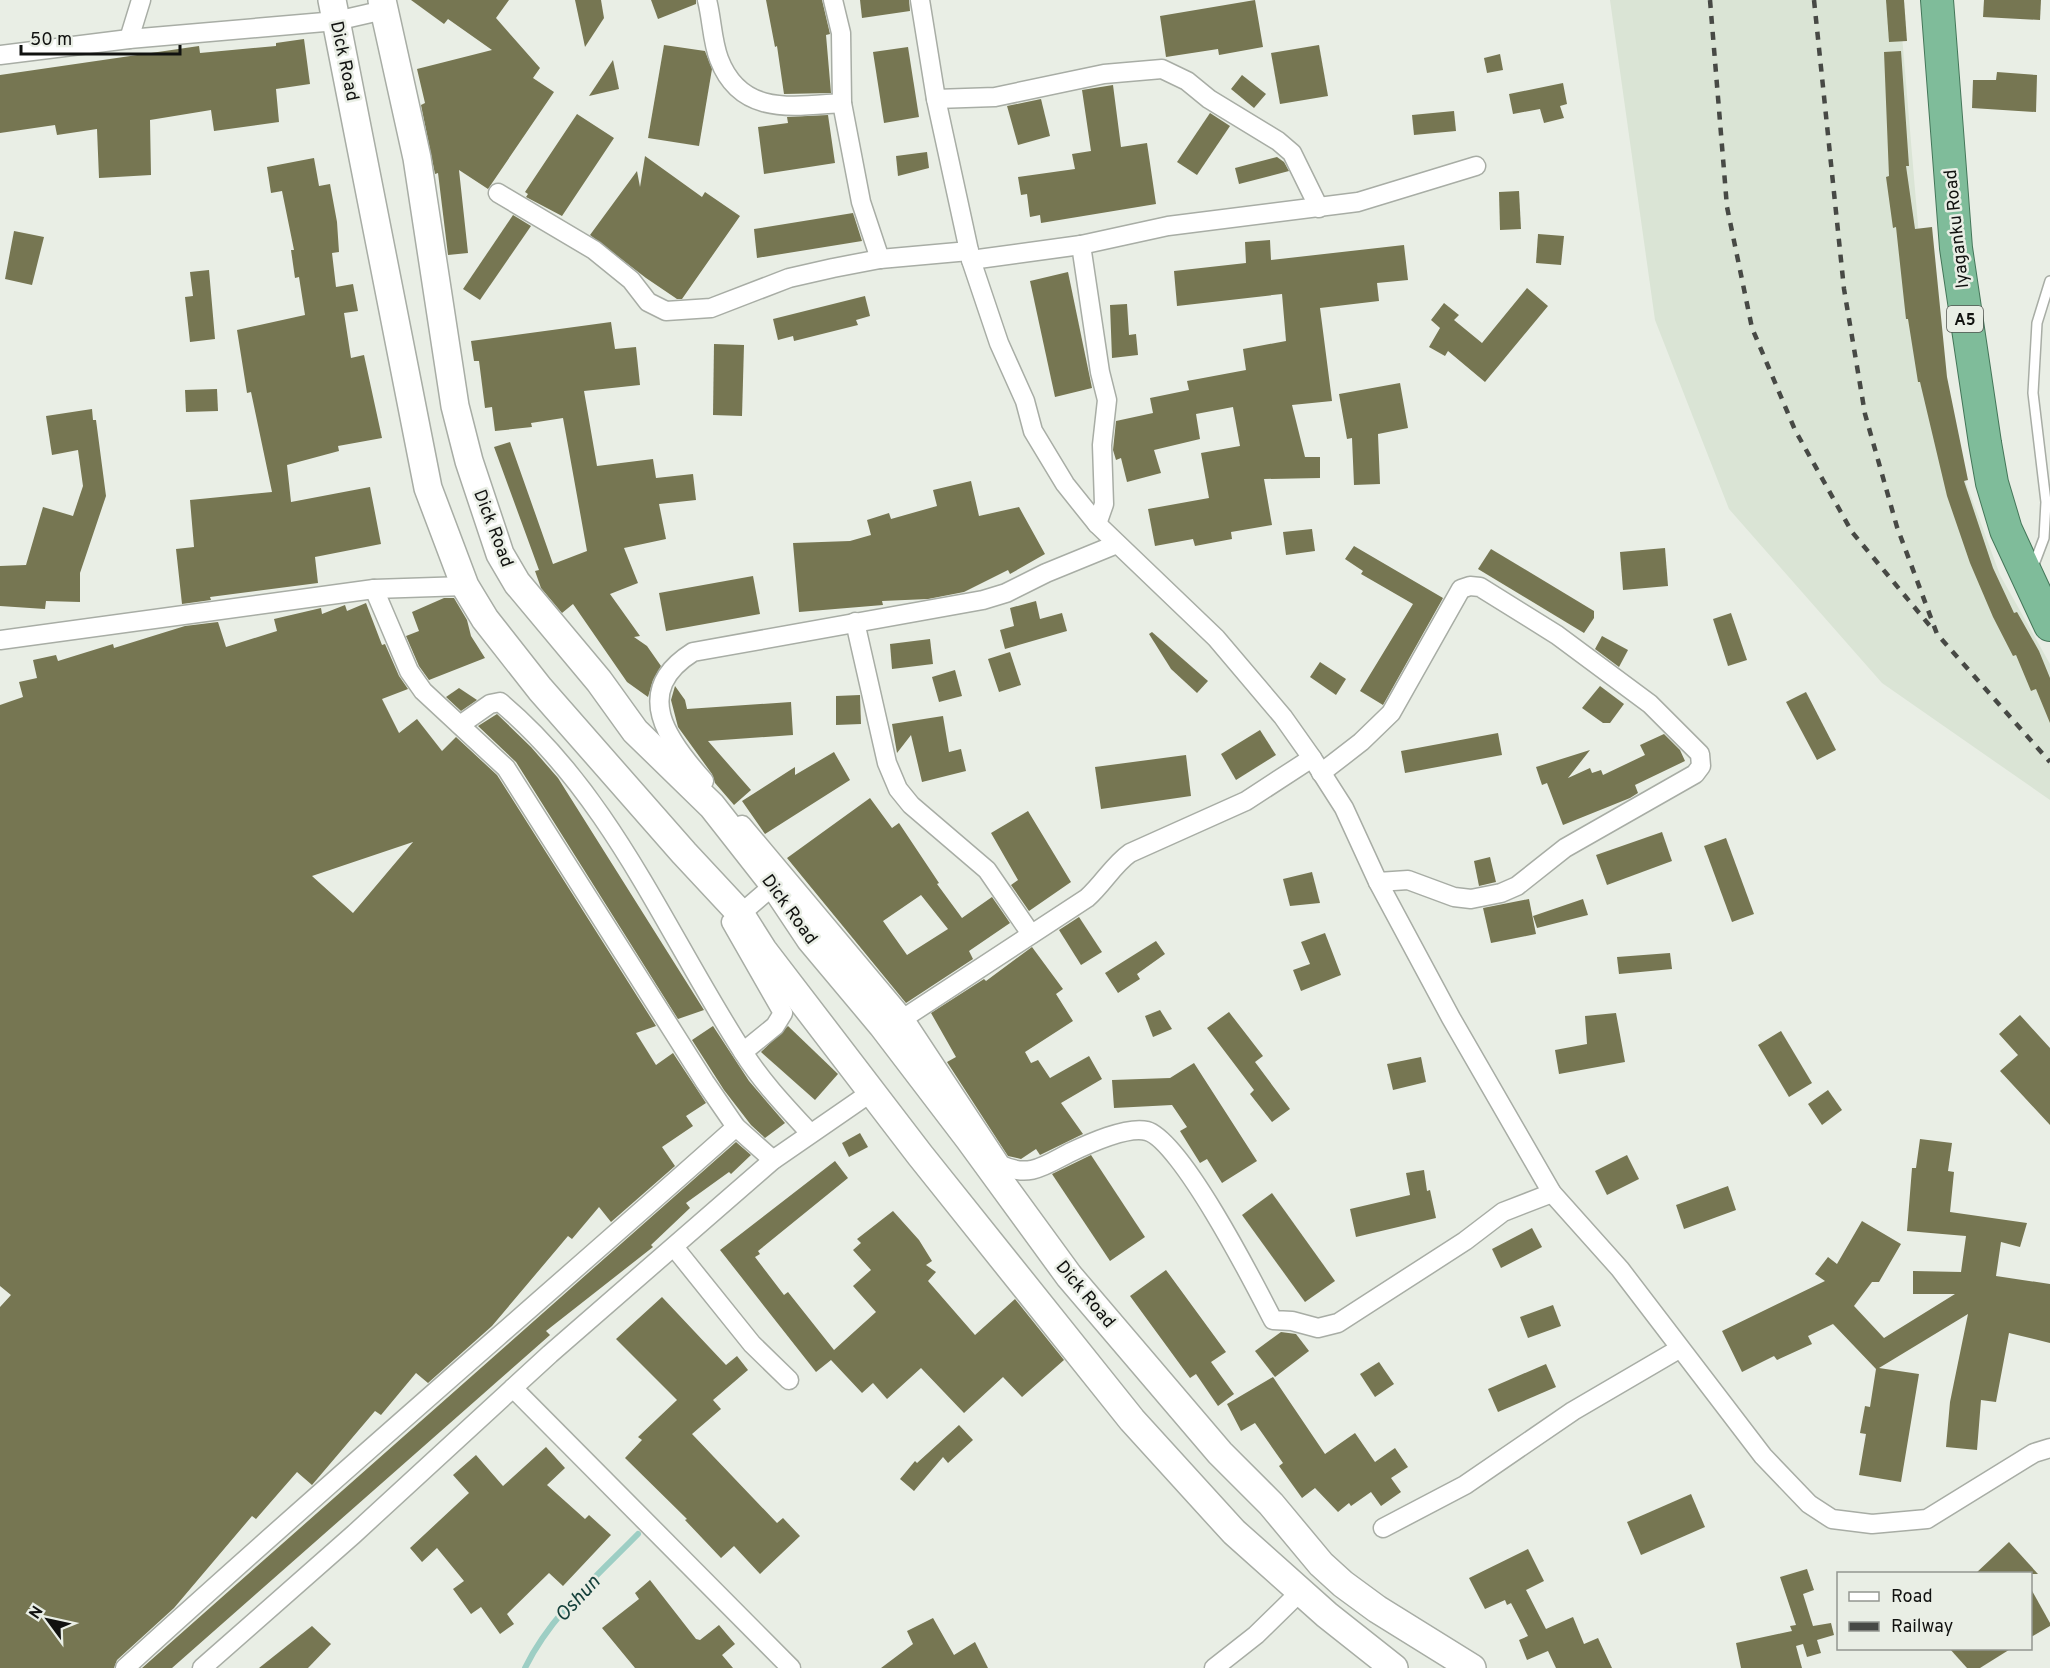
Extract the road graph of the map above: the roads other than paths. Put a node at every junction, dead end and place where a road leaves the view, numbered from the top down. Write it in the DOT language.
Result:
graph roads {
  1 [pos="141,0"];
  2 [pos="707,0"];
  3 [pos="833,0"];
  4 [pos="920,0"];
  5 [pos="1937,0"];
  6 [pos="383,5"];
  7 [pos="334,10"];
  8 [pos="129,39"];
  9 [pos="0,55"];
  10 [pos="936,99"];
  11 [pos="842,103"];
  12 [pos="1476,166"];
  13 [pos="498,193"];
  14 [pos="1319,208"];
  15 [pos="1081,244"];
  16 [pos="970,256"];
  17 [pos="880,259"];
  18 [pos="2050,281"];
  19 [pos="1097,524"];
  20 [pos="1117,544"];
  21 [pos="2027,581"];
  22 [pos="465,586"];
  23 [pos="374,589"];
  24 [pos="855,622"];
  25 [pos="2050,625"];
  26 [pos="0,640"];
  27 [pos="460,725"];
  28 [pos="1317,765"];
  29 [pos="1378,882"];
  30 [pos="774,885"];
  31 [pos="739,912"];
  32 [pos="1031,934"];
  33 [pos="904,1018"];
  34 [pos="743,1052"];
  35 [pos="873,1091"];
  36 [pos="736,1127"];
  37 [pos="810,1133"];
  38 [pos="773,1160"];
  39 [pos="1552,1193"];
  40 [pos="674,1246"];
  41 [pos="1679,1349"];
  42 [pos="789,1380"];
  43 [pos="513,1388"];
  44 [pos="2050,1448"];
  45 [pos="1383,1528"];
  46 [pos="1300,1592"];
  47 [pos="125,1668"];
  48 [pos="202,1668"];
  49 [pos="790,1668"];
  50 [pos="1214,1668"];
  51 [pos="1394,1668"];
  52 [pos="1472,1668"];
  1 -- 8 [label="street"];
  2 -- 11 [label="street"];
  3 -- 11 [label="street"];
  4 -- 10 [label="street"];
  5 -- 21 [label="highway, Iyaganku Road / A5"];
  6 -- 7 [label="street"];
  6 -- 30 [label="main road, Dick Road"];
  7 -- 8 [label="street"];
  7 -- 22 [label="main road, Dick Road"];
  8 -- 9 [label="street"];
  10 -- 14 [label="street"];
  10 -- 16 [label="street"];
  11 -- 17 [label="street"];
  12 -- 14 [label="street"];
  13 -- 17 [label="street"];
  14 -- 15 [label="street"];
  15 -- 16 [label="street"];
  15 -- 19 [label="street"];
  16 -- 17 [label="street"];
  16 -- 19 [label="street"];
  18 -- 21 [label="lane"];
  19 -- 20 [label="street"];
  20 -- 24 [label="street"];
  20 -- 28 [label="street"];
  21 -- 25 [label="highway, Iyaganku Road / A5"];
  22 -- 23 [label="street"];
  22 -- 31 [label="main road, Dick Road"];
  23 -- 26 [label="street"];
  23 -- 27 [label="street"];
  24 -- 32 [label="street"];
  24 -- 33 [label="street"];
  27 -- 34 [label="street"];
  27 -- 36 [label="street"];
  28 -- 29 [label="street"];
  28 -- 29 [label="street"];
  28 -- 32 [label="street"];
  29 -- 39 [label="street"];
  30 -- 31 [label="street"];
  30 -- 52 [label="main road, Dick Road"];
  31 -- 34 [label="street"];
  31 -- 35 [label="main road, Dick Road"];
  32 -- 33 [label="street"];
  33 -- 39 [label="street"];
  34 -- 37 [label="street"];
  35 -- 37 [label="street"];
  35 -- 46 [label="main road, Dick Road"];
  36 -- 38 [label="street"];
  36 -- 47 [label="street"];
  37 -- 38 [label="street"];
  38 -- 40 [label="street"];
  39 -- 41 [label="street"];
  40 -- 42 [label="street"];
  40 -- 43 [label="street"];
  41 -- 44 [label="street"];
  41 -- 45 [label="street"];
  43 -- 48 [label="street"];
  43 -- 49 [label="street"];
  46 -- 50 [label="street"];
  46 -- 51 [label="main road, Dick Road"];
}
